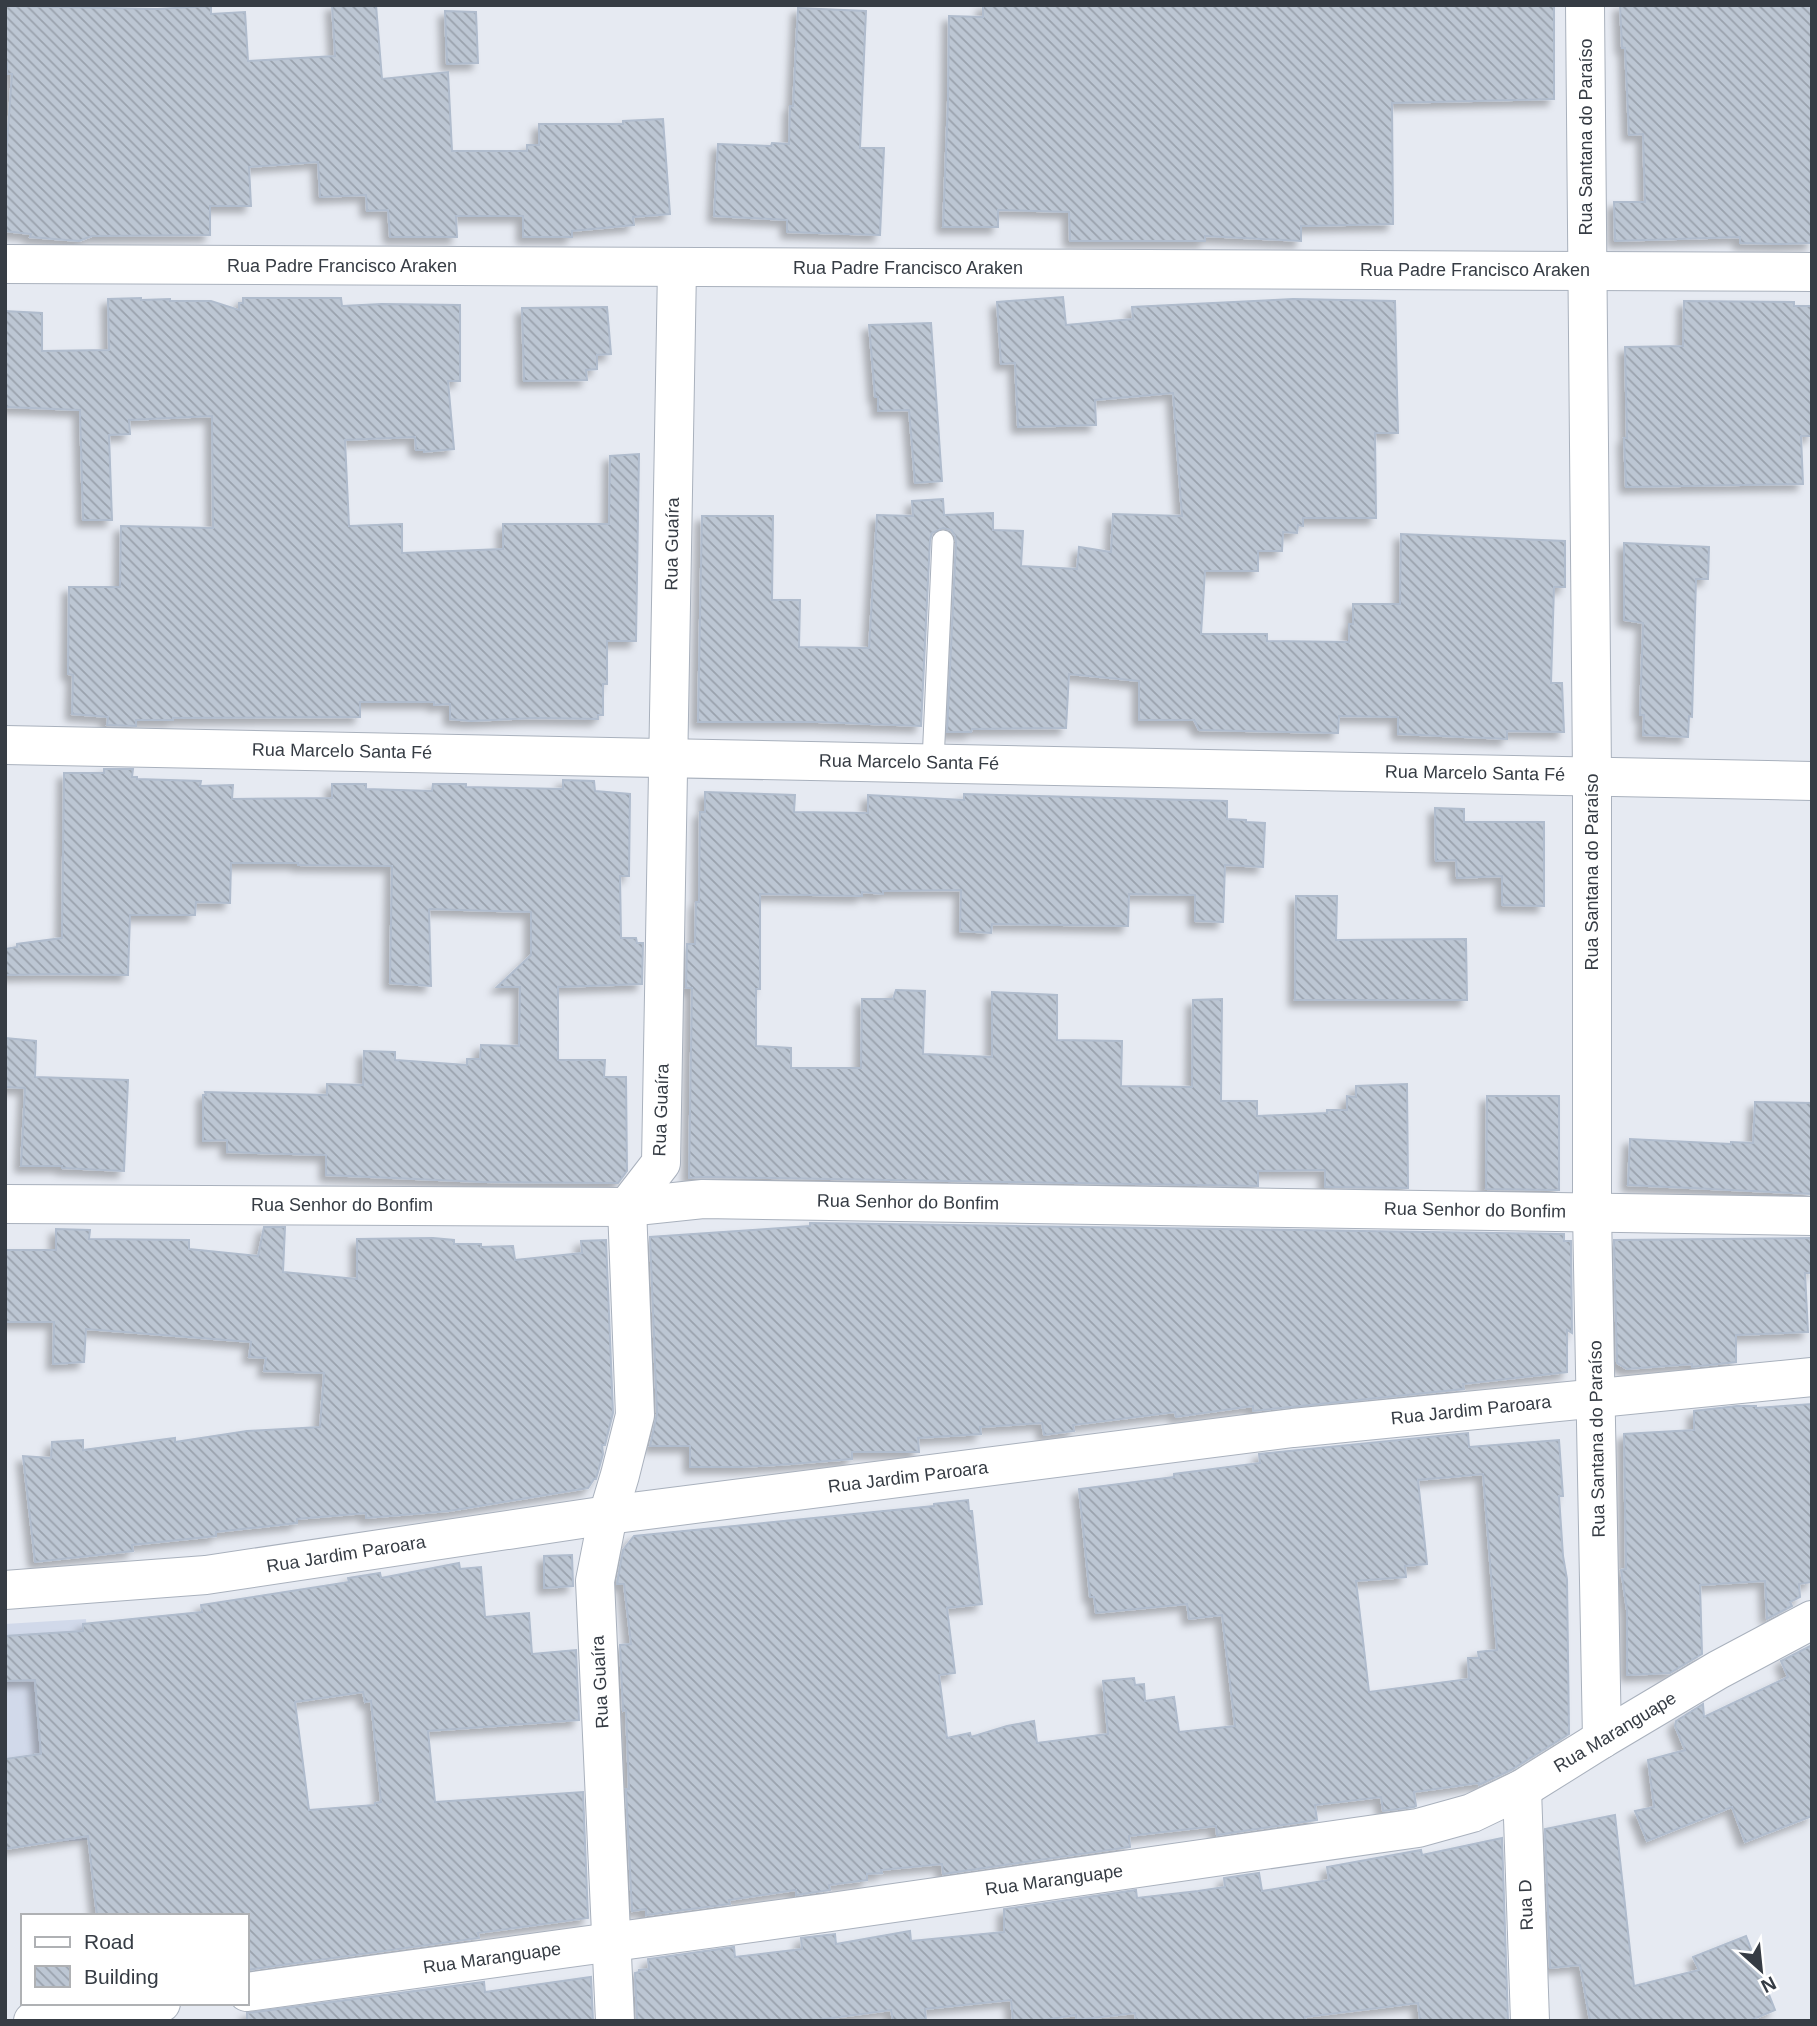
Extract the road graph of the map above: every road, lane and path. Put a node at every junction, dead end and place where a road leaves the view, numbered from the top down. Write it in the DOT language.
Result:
graph roads {
  1 [pos="1585,5"];
  2 [pos="5,264"];
  3 [pos="677,268"];
  4 [pos="1586,270"];
  5 [pos="1812,272"];
  6 [pos="943,541"];
  7 [pos="5,745"];
  8 [pos="667,757"];
  9 [pos="933,762"];
  10 [pos="1592,775"];
  11 [pos="1812,781"];
  12 [pos="5,1203"];
  13 [pos="627,1207"];
  14 [pos="1592,1212"];
  15 [pos="1812,1216"];
  16 [pos="1812,1377"];
  17 [pos="1596,1397"];
  18 [pos="608,1515"];
  19 [pos="5,1590"];
  20 [pos="1812,1620"];
  21 [pos="1602,1739"];
  22 [pos="1522,1789"];
  23 [pos="611,1942"];
  24 [pos="248,1992"];
  25 [pos="147,2005"];
  26 [pos="33,2021"];
  27 [pos="615,2021"];
  28 [pos="1530,2021"];
  1 -- 4 [label="street, Rua Santana do Paraíso"];
  2 -- 3 [label="street, Rua Padre Francisco Araken"];
  3 -- 4 [label="street, Rua Padre Francisco Araken"];
  3 -- 8 [label="street, Rua Guaíra"];
  4 -- 5 [label="street, Rua Padre Francisco Araken"];
  4 -- 10 [label="street, Rua Santana do Paraíso"];
  6 -- 9 [label="lane"];
  7 -- 8 [label="street, Rua Marcelo Santa Fé"];
  8 -- 9 [label="street, Rua Marcelo Santa Fé"];
  8 -- 13 [label="street, Rua Guaíra"];
  9 -- 10 [label="street, Rua Marcelo Santa Fé"];
  10 -- 11 [label="street, Rua Marcelo Santa Fé"];
  10 -- 14 [label="street, Rua Santana do Paraíso"];
  12 -- 13 [label="street, Rua Senhor do Bonfim"];
  13 -- 14 [label="street, Rua Senhor do Bonfim"];
  13 -- 18 [label="street, Rua Guaíra"];
  14 -- 15 [label="street, Rua Senhor do Bonfim"];
  14 -- 17 [label="street, Rua Santana do Paraíso"];
  16 -- 17 [label="street, Rua Jardim Paroara"];
  17 -- 18 [label="street, Rua Jardim Paroara"];
  17 -- 21 [label="street, Rua Santana do Paraíso"];
  18 -- 19 [label="street, Rua Jardim Paroara"];
  18 -- 23 [label="street, Rua Guaíra"];
  20 -- 21 [label="street, Rua Maranguape"];
  21 -- 22 [label="street, Rua Maranguape"];
  22 -- 23 [label="street, Rua Maranguape"];
  22 -- 28 [label="street, Rua D"];
  23 -- 24 [label="street, Rua Maranguape"];
  23 -- 27 [label="street, Rua Guaíra"];
  25 -- 26 [label="street"];
}
